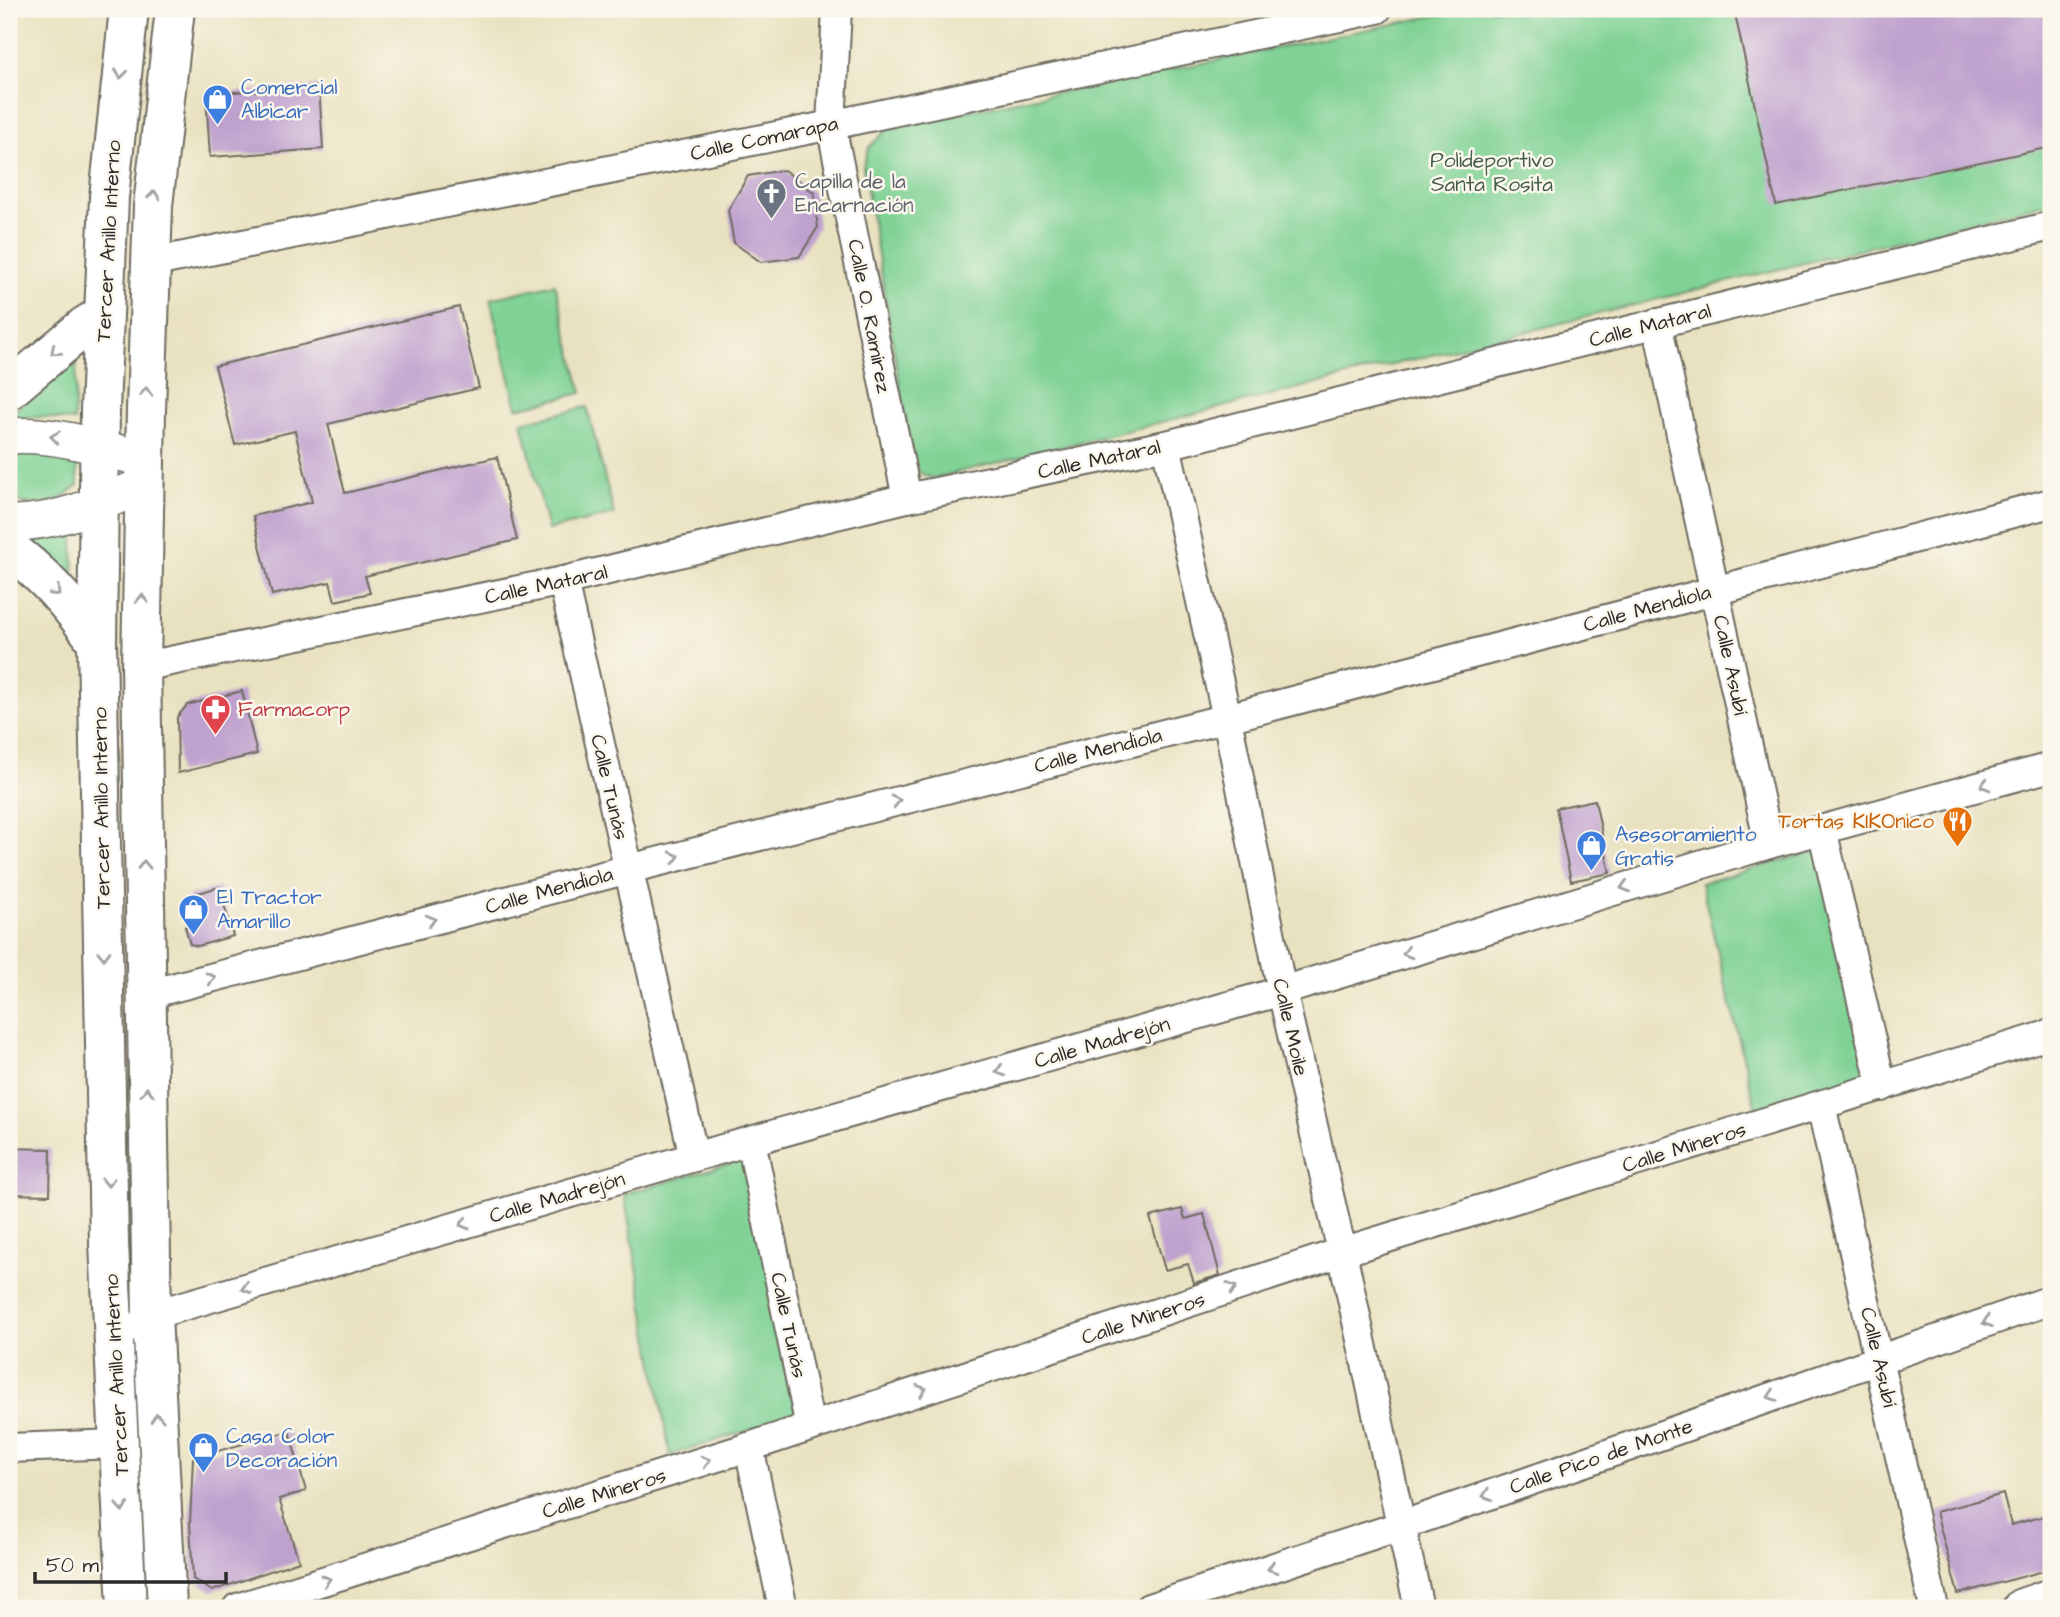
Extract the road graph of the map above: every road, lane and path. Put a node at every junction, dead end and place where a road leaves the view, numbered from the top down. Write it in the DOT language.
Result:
graph roads {
  1 [pos="129,9"];
  2 [pos="175,9"];
  3 [pos="837,9"];
  4 [pos="1363,10"];
  5 [pos="831,125"];
  6 [pos="114,138"];
  7 [pos="2051,226"];
  8 [pos="150,263"];
  9 [pos="103,315"];
  10 [pos="1657,323"];
  11 [pos="9,390"];
  12 [pos="9,436"];
  13 [pos="1166,445"];
  14 [pos="99,447"];
  15 [pos="144,473"];
  16 [pos="906,498"];
  17 [pos="2051,503"];
  18 [pos="99,504"];
  19 [pos="10,529"];
  20 [pos="563,581"];
  21 [pos="1715,591"];
  22 [pos="97,642"];
  23 [pos="141,667"];
  24 [pos="1227,718"];
  25 [pos="2051,767"];
  26 [pos="1822,829"];
  27 [pos="1769,844"];
  28 [pos="629,869"];
  29 [pos="1282,991"];
  30 [pos="145,995"];
  31 [pos="2051,1034"];
  32 [pos="1882,1087"];
  33 [pos="1821,1105"];
  34 [pos="751,1141"];
  35 [pos="694,1157"];
  36 [pos="109,1244"];
  37 [pos="1342,1252"];
  38 [pos="2051,1300"];
  39 [pos="152,1315"];
  40 [pos="1879,1359"];
  41 [pos="116,1383"];
  42 [pos="810,1427"];
  43 [pos="119,1444"];
  44 [pos="9,1447"];
  45 [pos="749,1447"];
  46 [pos="1399,1526"];
  47 [pos="2051,1598"];
  48 [pos="127,1608"];
  49 [pos="167,1608"];
  50 [pos="237,1608"];
  51 [pos="783,1608"];
  52 [pos="1149,1608"];
  53 [pos="1419,1608"];
  54 [pos="1934,1608"];
  55 [pos="2022,1608"];
  1 -- 6 [label="main road, Tercer Anillo Interno, one-way"];
  8 -- 2 [label="main road, Tercer Anillo Interno, one-way"];
  3 -- 5 [label="street, Calle O. Ramírez"];
  4 -- 5 [label="street, Calle Comarapa"];
  5 -- 8 [label="street, Calle Comarapa"];
  5 -- 16 [label="street, Calle O. Ramírez"];
  6 -- 8 [label="main road"];
  6 -- 9 [label="main road, Tercer Anillo Interno"];
  7 -- 10 [label="street, Calle Mataral"];
  15 -- 8 [label="main road, Tercer Anillo Interno, one-way"];
  9 -- 11 [label="main road, one-way"];
  9 -- 14 [label="main road, Tercer Anillo Interno"];
  10 -- 13 [label="street, Calle Mataral"];
  10 -- 21 [label="street, Calle Asubí"];
  14 -- 12 [label="street, one-way"];
  13 -- 16 [label="street, Calle Mataral"];
  13 -- 24 [label="street, Calle Moile"];
  14 -- 15 [label="street"];
  14 -- 18 [label="main road, Tercer Anillo Interno"];
  15 -- 18 [label="street"];
  23 -- 15 [label="main road, Tercer Anillo Interno, one-way"];
  16 -- 20 [label="street, Calle Mataral"];
  17 -- 21 [label="street, Calle Mendiola"];
  18 -- 19 [label="street"];
  18 -- 22 [label="main road, Tercer Anillo Interno"];
  19 -- 22 [label="main road, one-way"];
  20 -- 23 [label="street, Calle Mataral"];
  20 -- 28 [label="street, Calle Tunás"];
  21 -- 24 [label="street, Calle Mendiola"];
  21 -- 27 [label="street, Calle Asubí"];
  22 -- 36 [label="main road, Tercer Anillo Interno, one-way"];
  30 -- 23 [label="main road, Tercer Anillo Interno, one-way"];
  28 -- 24 [label="street, Calle Mendiola, one-way"];
  24 -- 29 [label="street, Calle Moile"];
  25 -- 26 [label="street, Calle Madrejón, one-way"];
  26 -- 27 [label="street, Calle Madrejón"];
  26 -- 32 [label="street"];
  27 -- 29 [label="street, Calle Madrejón, one-way"];
  30 -- 28 [label="street, Calle Mendiola, one-way"];
  28 -- 35 [label="street, Calle Tunás"];
  29 -- 34 [label="street, Calle Madrejón, one-way"];
  29 -- 37 [label="street, Calle Moile"];
  39 -- 30 [label="main road, Tercer Anillo Interno, one-way"];
  31 -- 32 [label="street, Calle Mineros"];
  32 -- 33 [label="street, Calle Mineros"];
  33 -- 37 [label="street, Calle Mineros"];
  33 -- 40 [label="street, Calle Asubí"];
  34 -- 35 [label="street, Calle Madrejón"];
  34 -- 42 [label="street, Calle Tunás"];
  35 -- 39 [label="street, Calle Madrejón, one-way"];
  36 -- 39 [label="street"];
  36 -- 41 [label="main road, Tercer Anillo Interno"];
  42 -- 37 [label="street, Calle Mineros, one-way"];
  37 -- 46 [label="street, Calle Moile"];
  38 -- 40 [label="street, Calle Pico de Monte, one-way"];
  39 -- 41 [label="street, Calle Madrejón"];
  49 -- 39 [label="main road, Tercer Anillo Interno, one-way"];
  40 -- 46 [label="street, Calle Pico de Monte, one-way"];
  40 -- 54 [label="street, Calle Asubí"];
  41 -- 43 [label="main road, Tercer Anillo Interno"];
  42 -- 45 [label="street, Calle Mineros"];
  43 -- 44 [label="street"];
  43 -- 48 [label="main road, Tercer Anillo Interno, one-way"];
  50 -- 45 [label="street, Calle Mineros, one-way"];
  45 -- 51 [label="street"];
  46 -- 52 [label="street, Calle Pico de Monte, one-way"];
  46 -- 53 [label="street, Calle Moile"];
  47 -- 55 [label="main road"];
}
